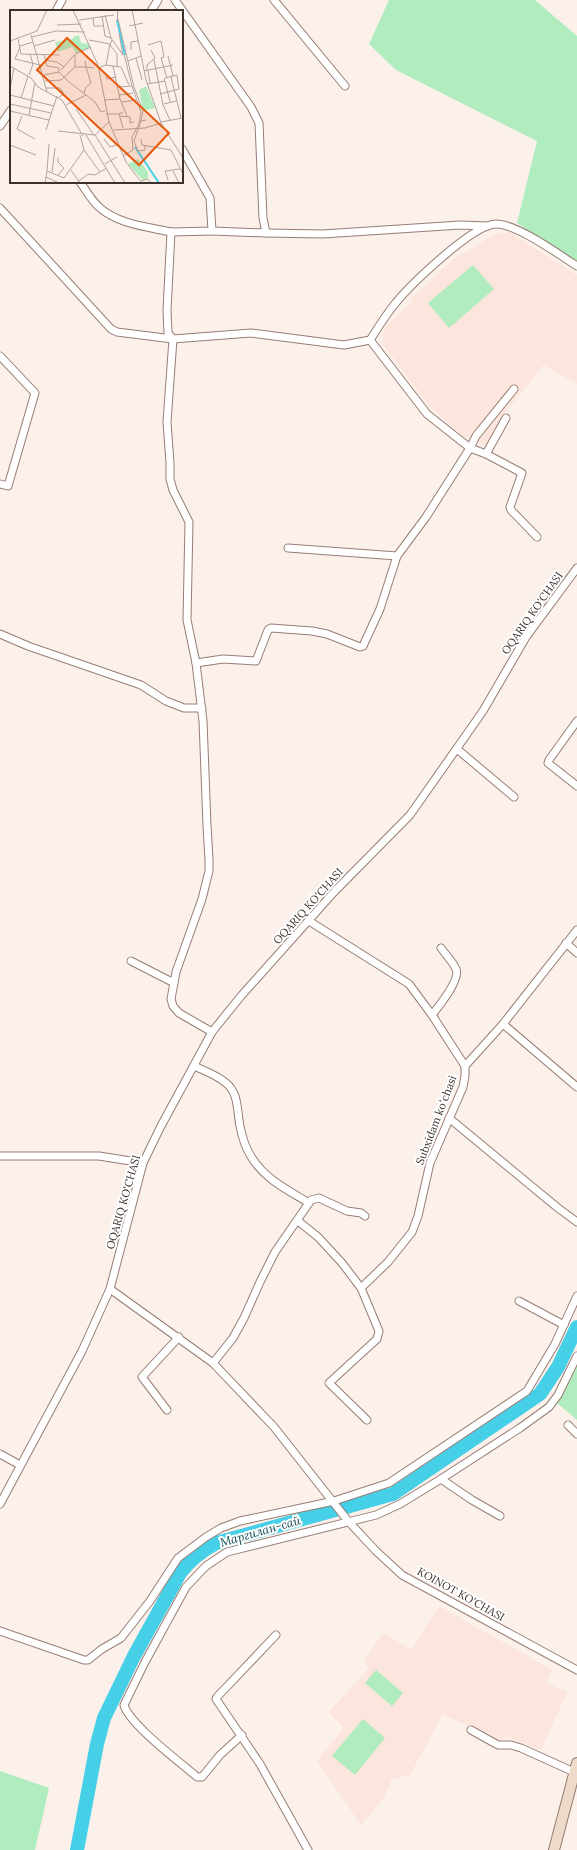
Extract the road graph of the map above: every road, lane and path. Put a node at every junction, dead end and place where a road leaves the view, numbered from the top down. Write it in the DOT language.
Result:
graph roads {
  1 [pos="62,0"];
  2 [pos="158,0"];
  3 [pos="175,0"];
  4 [pos="274,0"];
  5 [pos="57,10"];
  6 [pos="152,10"];
  7 [pos="182,10"];
  8 [pos="183,11"];
  9 [pos="345,86"];
  10 [pos="10,111"];
  11 [pos="0,126"];
  12 [pos="183,150"];
  13 [pos="81,183"];
  14 [pos="0,208"];
  15 [pos="490,226"];
  16 [pos="212,231"];
  17 [pos="171,232"];
  18 [pos="266,233"];
  19 [pos="577,266"];
  20 [pos="173,339"];
  21 [pos="370,340"];
  22 [pos="0,356"];
  23 [pos="514,389"];
  24 [pos="506,418"];
  25 [pos="470,448"];
  26 [pos="486,454"];
  27 [pos="0,484"];
  28 [pos="537,537"];
  29 [pos="288,548"];
  30 [pos="397,556"];
  31 [pos="577,568"];
  32 [pos="575,576"];
  33 [pos="0,634"];
  34 [pos="196,662"];
  35 [pos="202,708"];
  36 [pos="577,721"];
  37 [pos="457,749"];
  38 [pos="577,786"];
  39 [pos="514,797"];
  40 [pos="310,921"];
  41 [pos="577,930"];
  42 [pos="566,943"];
  43 [pos="441,948"];
  44 [pos="577,953"];
  45 [pos="130,962"];
  46 [pos="174,983"];
  47 [pos="432,1015"];
  48 [pos="503,1024"];
  49 [pos="212,1032"];
  50 [pos="194,1066"];
  51 [pos="465,1066"];
  52 [pos="577,1087"];
  53 [pos="449,1118"];
  54 [pos="0,1156"];
  55 [pos="144,1163"];
  56 [pos="309,1204"];
  57 [pos="365,1216"];
  58 [pos="298,1221"];
  59 [pos="577,1222"];
  60 [pos="361,1288"];
  61 [pos="110,1289"];
  62 [pos="577,1296"];
  63 [pos="519,1300"];
  64 [pos="564,1325"];
  65 [pos="179,1337"];
  66 [pos="577,1356"];
  67 [pos="213,1364"];
  68 [pos="167,1410"];
  69 [pos="367,1420"];
  70 [pos="568,1425"];
  71 [pos="577,1434"];
  72 [pos="0,1454"];
  73 [pos="20,1465"];
  74 [pos="441,1479"];
  75 [pos="334,1501"];
  76 [pos="0,1504"];
  77 [pos="500,1516"];
  78 [pos="348,1521"];
  79 [pos="0,1631"];
  80 [pos="276,1635"];
  81 [pos="577,1670"];
  82 [pos="471,1730"];
  83 [pos="242,1735"];
  84 [pos="575,1768"];
  85 [pos="308,1850"];
  86 [pos="554,1850"];
  1 -- 5 [label="street"];
  2 -- 6 [label="street"];
  3 -- 7 [label="street"];
  4 -- 9 [label="street"];
  8 -- 18 [label="street"];
  10 -- 11 [label="street"];
  12 -- 16 [label="street"];
  13 -- 17 [label="street"];
  14 -- 20 [label="street"];
  15 -- 18 [label="street"];
  15 -- 19 [label="street"];
  15 -- 21 [label="street"];
  16 -- 17 [label="street"];
  16 -- 18 [label="street"];
  17 -- 20 [label="street"];
  20 -- 21 [label="street"];
  20 -- 34 [label="street"];
  21 -- 25 [label="street"];
  22 -- 27 [label="street"];
  23 -- 25 [label="street"];
  24 -- 26 [label="street"];
  25 -- 26 [label="street"];
  25 -- 30 [label="street"];
  26 -- 28 [label="street"];
  29 -- 30 [label="street"];
  30 -- 34 [label="street"];
  31 -- 32 [label="street, OQARIQ KO'CHASI"];
  32 -- 37 [label="street, OQARIQ KO'CHASI"];
  33 -- 35 [label="street"];
  34 -- 35 [label="street"];
  35 -- 46 [label="street"];
  36 -- 38 [label="street"];
  37 -- 39 [label="street"];
  37 -- 40 [label="street, OQARIQ KO'CHASI"];
  40 -- 47 [label="street"];
  40 -- 49 [label="street, OQARIQ KO'CHASI"];
  41 -- 42 [label="street, Subxidam koʻchasi"];
  42 -- 44 [label="street"];
  42 -- 48 [label="street, Subxidam koʻchasi"];
  43 -- 47 [label="street"];
  45 -- 46 [label="street"];
  46 -- 49 [label="street"];
  47 -- 51 [label="street"];
  48 -- 51 [label="street, Subxidam koʻchasi"];
  48 -- 52 [label="street"];
  49 -- 50 [label="street, OQARIQ KO'CHASI"];
  50 -- 55 [label="street, OQARIQ KO'CHASI"];
  50 -- 56 [label="street"];
  51 -- 53 [label="street, Subxidam koʻchasi"];
  53 -- 59 [label="street"];
  53 -- 60 [label="street, Subxidam koʻchasi"];
  54 -- 55 [label="street"];
  55 -- 61 [label="street, OQARIQ KO'CHASI"];
  56 -- 57 [label="street"];
  56 -- 58 [label="street"];
  58 -- 60 [label="street"];
  58 -- 67 [label="street"];
  60 -- 69 [label="street"];
  61 -- 65 [label="street"];
  61 -- 73 [label="street, OQARIQ KO'CHASI"];
  62 -- 64 [label="street"];
  63 -- 64 [label="street"];
  64 -- 75 [label="street"];
  65 -- 67 [label="street"];
  65 -- 68 [label="street"];
  66 -- 74 [label="street"];
  67 -- 75 [label="street"];
  70 -- 71 [label="street"];
  72 -- 73 [label="street"];
  73 -- 76 [label="street, OQARIQ KO'CHASI"];
  74 -- 77 [label="street"];
  74 -- 78 [label="street"];
  75 -- 78 [label="street, KOINOT KO'CHASI"];
  75 -- 79 [label="street"];
  78 -- 81 [label="street, KOINOT KO'CHASI"];
  78 -- 83 [label="street"];
  80 -- 83 [label="street"];
  82 -- 84 [label="street"];
  83 -- 85 [label="street"];
  84 -- 86 [label="main road"];
}
